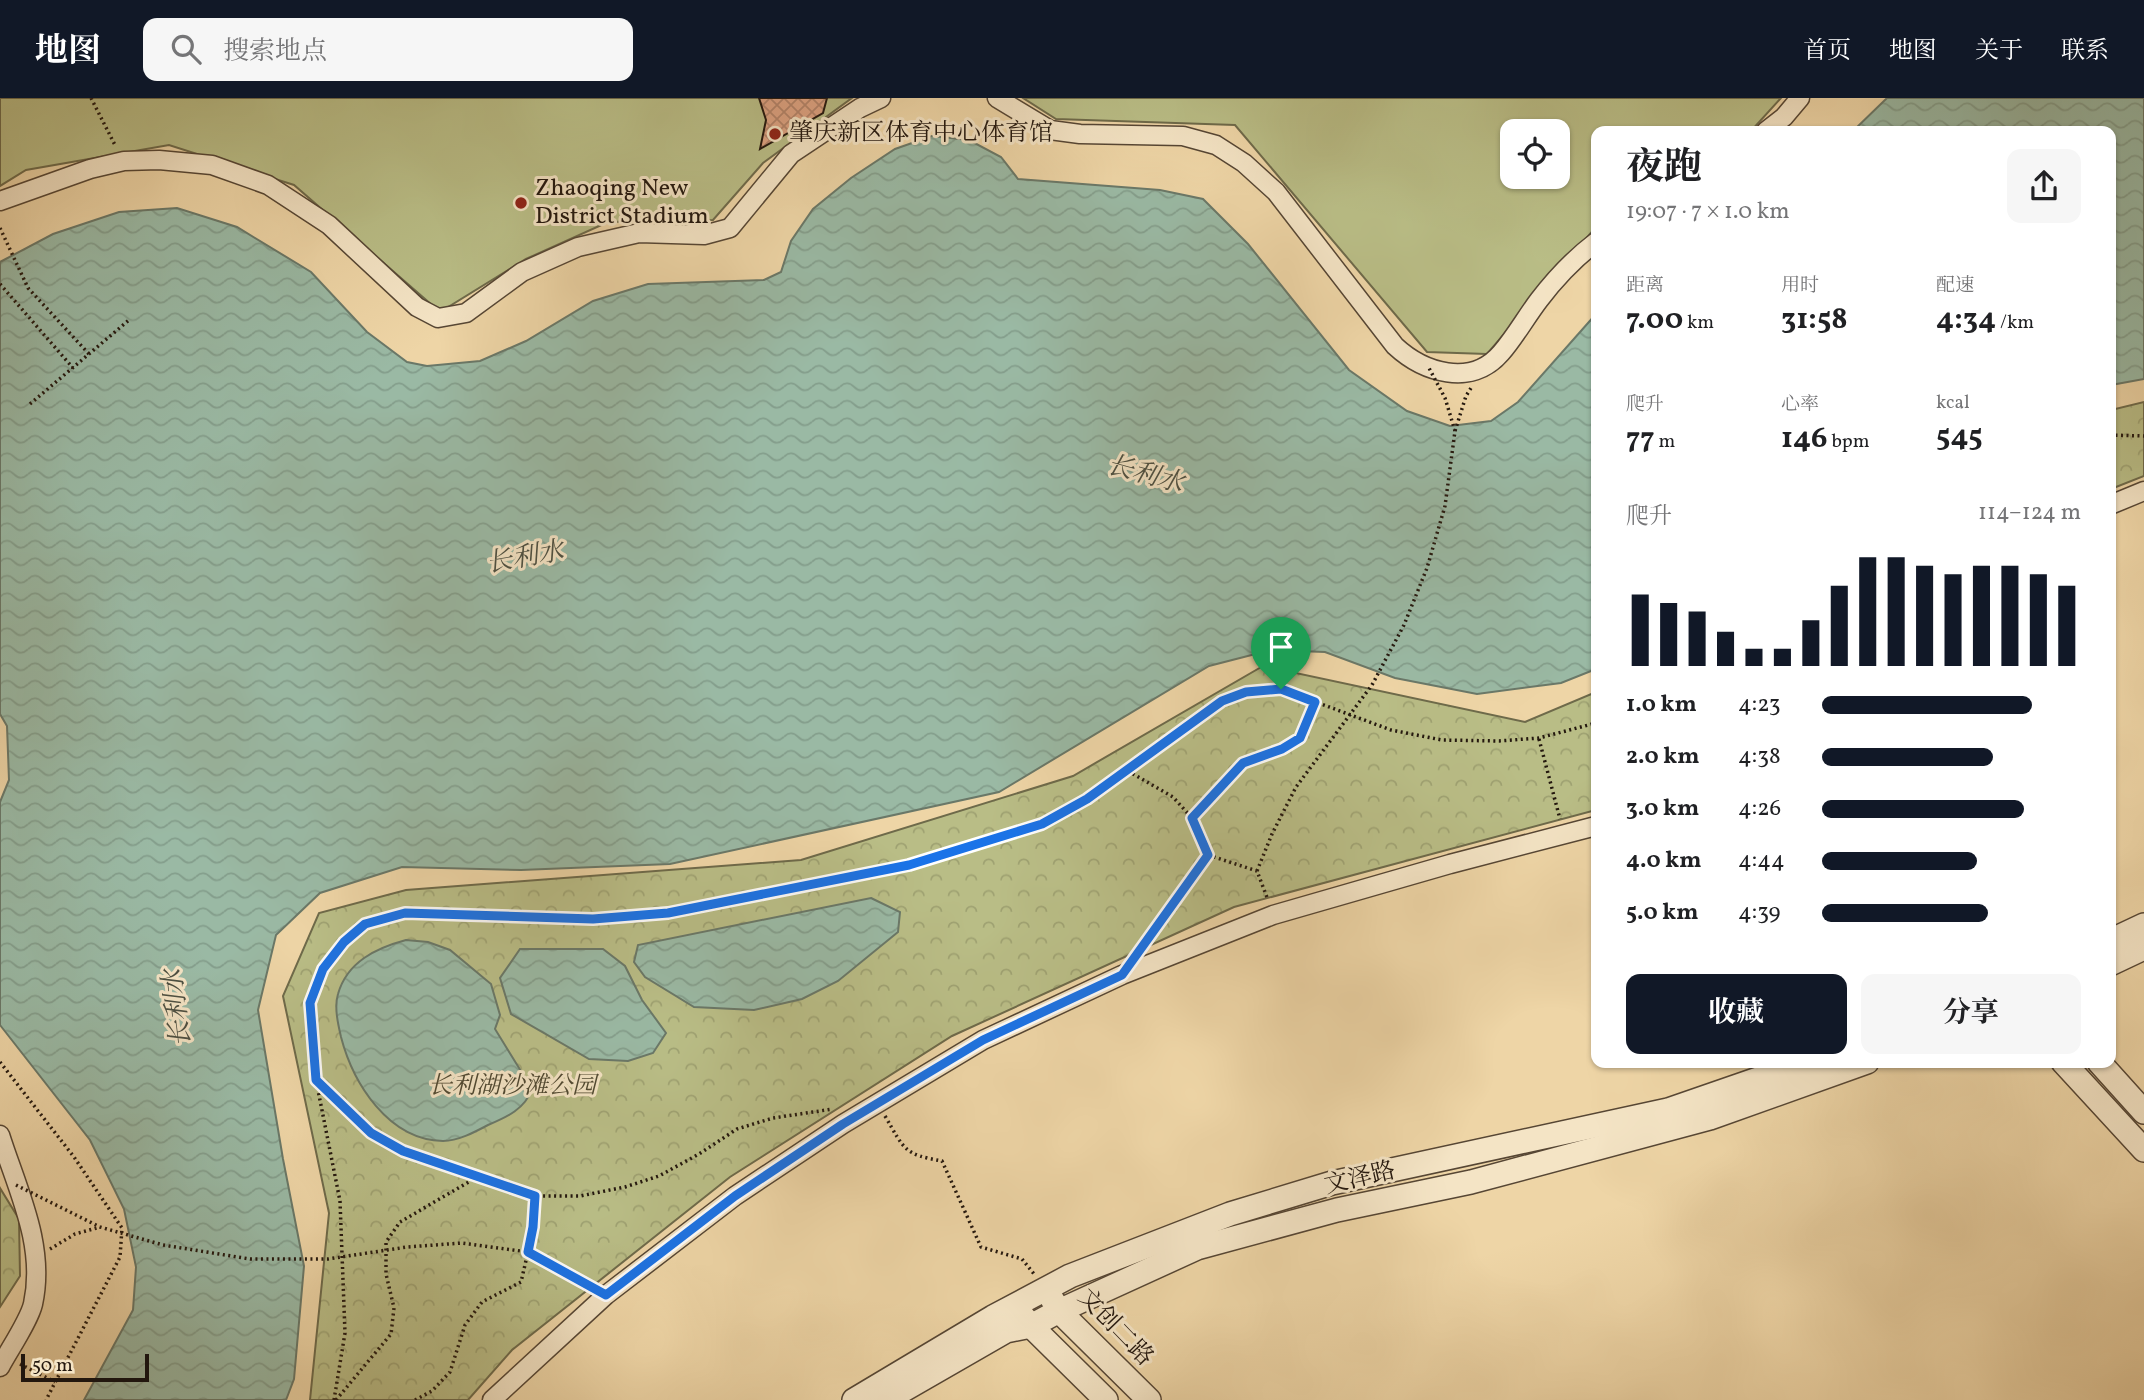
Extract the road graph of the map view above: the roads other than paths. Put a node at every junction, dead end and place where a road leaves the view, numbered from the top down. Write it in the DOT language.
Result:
graph roads {
  1 [pos="881,98"];
  2 [pos="997,98"];
  3 [pos="1800,98"];
  4 [pos="1772,126"];
  5 [pos="0,201"];
  6 [pos="1591,246"];
  7 [pos="2144,491"];
  8 [pos="2116,503"];
  9 [pos="1591,827"];
  10 [pos="2144,925"];
  11 [pos="2116,938"];
  12 [pos="2144,948"];
  13 [pos="2116,961"];
  14 [pos="1790,1068"];
  15 [pos="1850,1068"];
  16 [pos="2069,1068"];
  17 [pos="2104,1068"];
  18 [pos="2144,1112"];
  19 [pos="0,1135"];
  20 [pos="2144,1150"];
  21 [pos="1047,1289"];
  22 [pos="1016,1306"];
  23 [pos="1059,1311"];
  24 [pos="1031,1326"];
  25 [pos="3,1362"];
  26 [pos="492,1400"];
  27 [pos="854,1400"];
  28 [pos="886,1400"];
  29 [pos="1106,1400"];
  30 [pos="1149,1400"];
  1 -- 5 [label="street"];
  2 -- 6 [label="street"];
  3 -- 4 [label="street"];
  7 -- 8 [label="street"];
  9 -- 26 [label="street"];
  10 -- 11 [label="street"];
  12 -- 13 [label="street"];
  14 -- 21 [label="street, 文泽路"];
  15 -- 23 [label="street, 文泽路"];
  16 -- 20 [label="street"];
  17 -- 18 [label="street"];
  19 -- 25 [label="street"];
  21 -- 22 [label="street, 文泽路"];
  21 -- 23 [label="street, 文创二路"];
  22 -- 24 [label="street"];
  22 -- 27 [label="street, 文泽路"];
  23 -- 24 [label="street, 文泽路"];
  23 -- 30 [label="street, 文创二路"];
  24 -- 28 [label="street, 文泽路"];
  24 -- 29 [label="street"];
}
